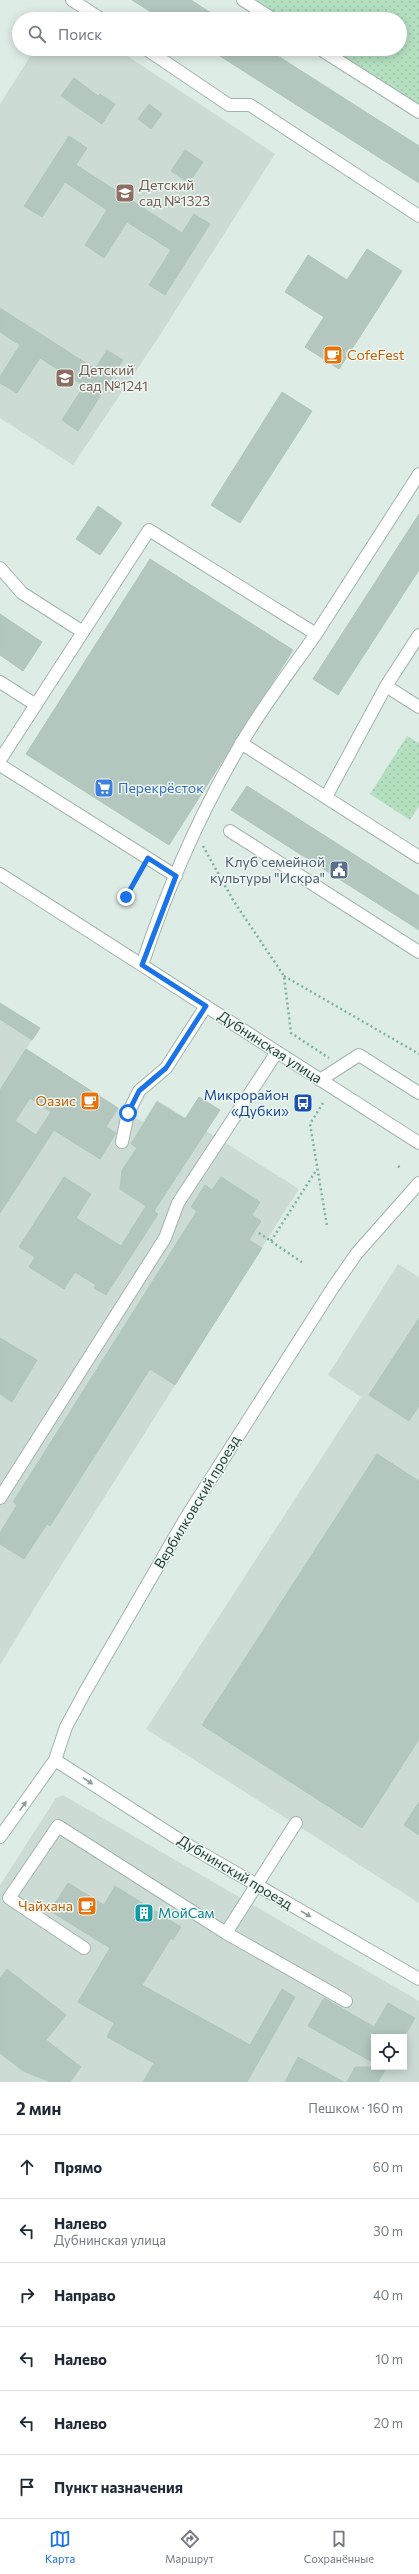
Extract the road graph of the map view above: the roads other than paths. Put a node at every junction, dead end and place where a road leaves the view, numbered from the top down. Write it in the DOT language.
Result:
graph roads {
  1 [pos="72,0"];
  2 [pos="243,0"];
  3 [pos="90,12"];
  4 [pos="262,12"];
  5 [pos="156,56"];
  6 [pos="331,56"];
  7 [pos="419,112"];
  8 [pos="419,216"];
  9 [pos="419,474"];
  10 [pos="0,568"];
  11 [pos="83,632"];
  12 [pos="316,634"];
  13 [pos="419,635"];
  14 [pos="0,682"];
  15 [pos="386,686"];
  16 [pos="36,705"];
  17 [pos="419,707"];
  18 [pos="241,743"];
  19 [pos="0,760"];
  20 [pos="0,765"];
  21 [pos="326,797"];
  22 [pos="230,831"];
  23 [pos="419,856"];
  24 [pos="0,874"];
  25 [pos="176,876"];
  26 [pos="419,952"];
  27 [pos="142,965"];
  28 [pos="206,1006"];
  29 [pos="277,1052"];
  30 [pos="320,1080"];
  31 [pos="419,1093"];
  32 [pos="122,1142"];
  33 [pos="419,1143"];
  34 [pos="419,1183"];
  35 [pos="0,1498"];
  36 [pos="54,1760"];
  37 [pos="296,1823"];
  38 [pos="0,1837"];
  39 [pos="255,1885"];
  40 [pos="226,1933"];
  41 [pos="84,1948"];
  42 [pos="419,1979"];
  43 [pos="346,2001"];
  1 -- 3 [label="street"];
  2 -- 4 [label="street"];
  5 -- 8 [label="street"];
  6 -- 7 [label="street"];
  9 -- 12 [label="street"];
  10 -- 11 [label="street"];
  11 -- 12 [label="street"];
  11 -- 16 [label="street"];
  12 -- 18 [label="street"];
  13 -- 15 [label="street"];
  14 -- 16 [label="street"];
  15 -- 17 [label="street"];
  15 -- 21 [label="street"];
  16 -- 19 [label="street"];
  18 -- 21 [label="street"];
  18 -- 25 [label="street"];
  20 -- 25 [label="street"];
  21 -- 23 [label="street"];
  22 -- 26 [label="street"];
  24 -- 27 [label="street, Дубнинская улица"];
  25 -- 27 [label="street"];
  27 -- 28 [label="street, Дубнинская улица"];
  28 -- 29 [label="street, Дубнинская улица"];
  28 -- 32 [label="street"];
  29 -- 30 [label="street, Дубнинская улица"];
  29 -- 35 [label="street"];
  30 -- 31 [label="street"];
  30 -- 33 [label="street, Дубнинская улица"];
  34 -- 36 [label="street, Вербилковский проезд"];
  38 -- 36 [label="street, Вербилковский проезд, one-way"];
  36 -- 39 [label="street, Дубнинский проезд, one-way"];
  37 -- 39 [label="street"];
  39 -- 40 [label="street"];
  39 -- 42 [label="street, Дубнинский проезд, one-way"];
  40 -- 41 [label="street"];
  40 -- 43 [label="street"];
}
